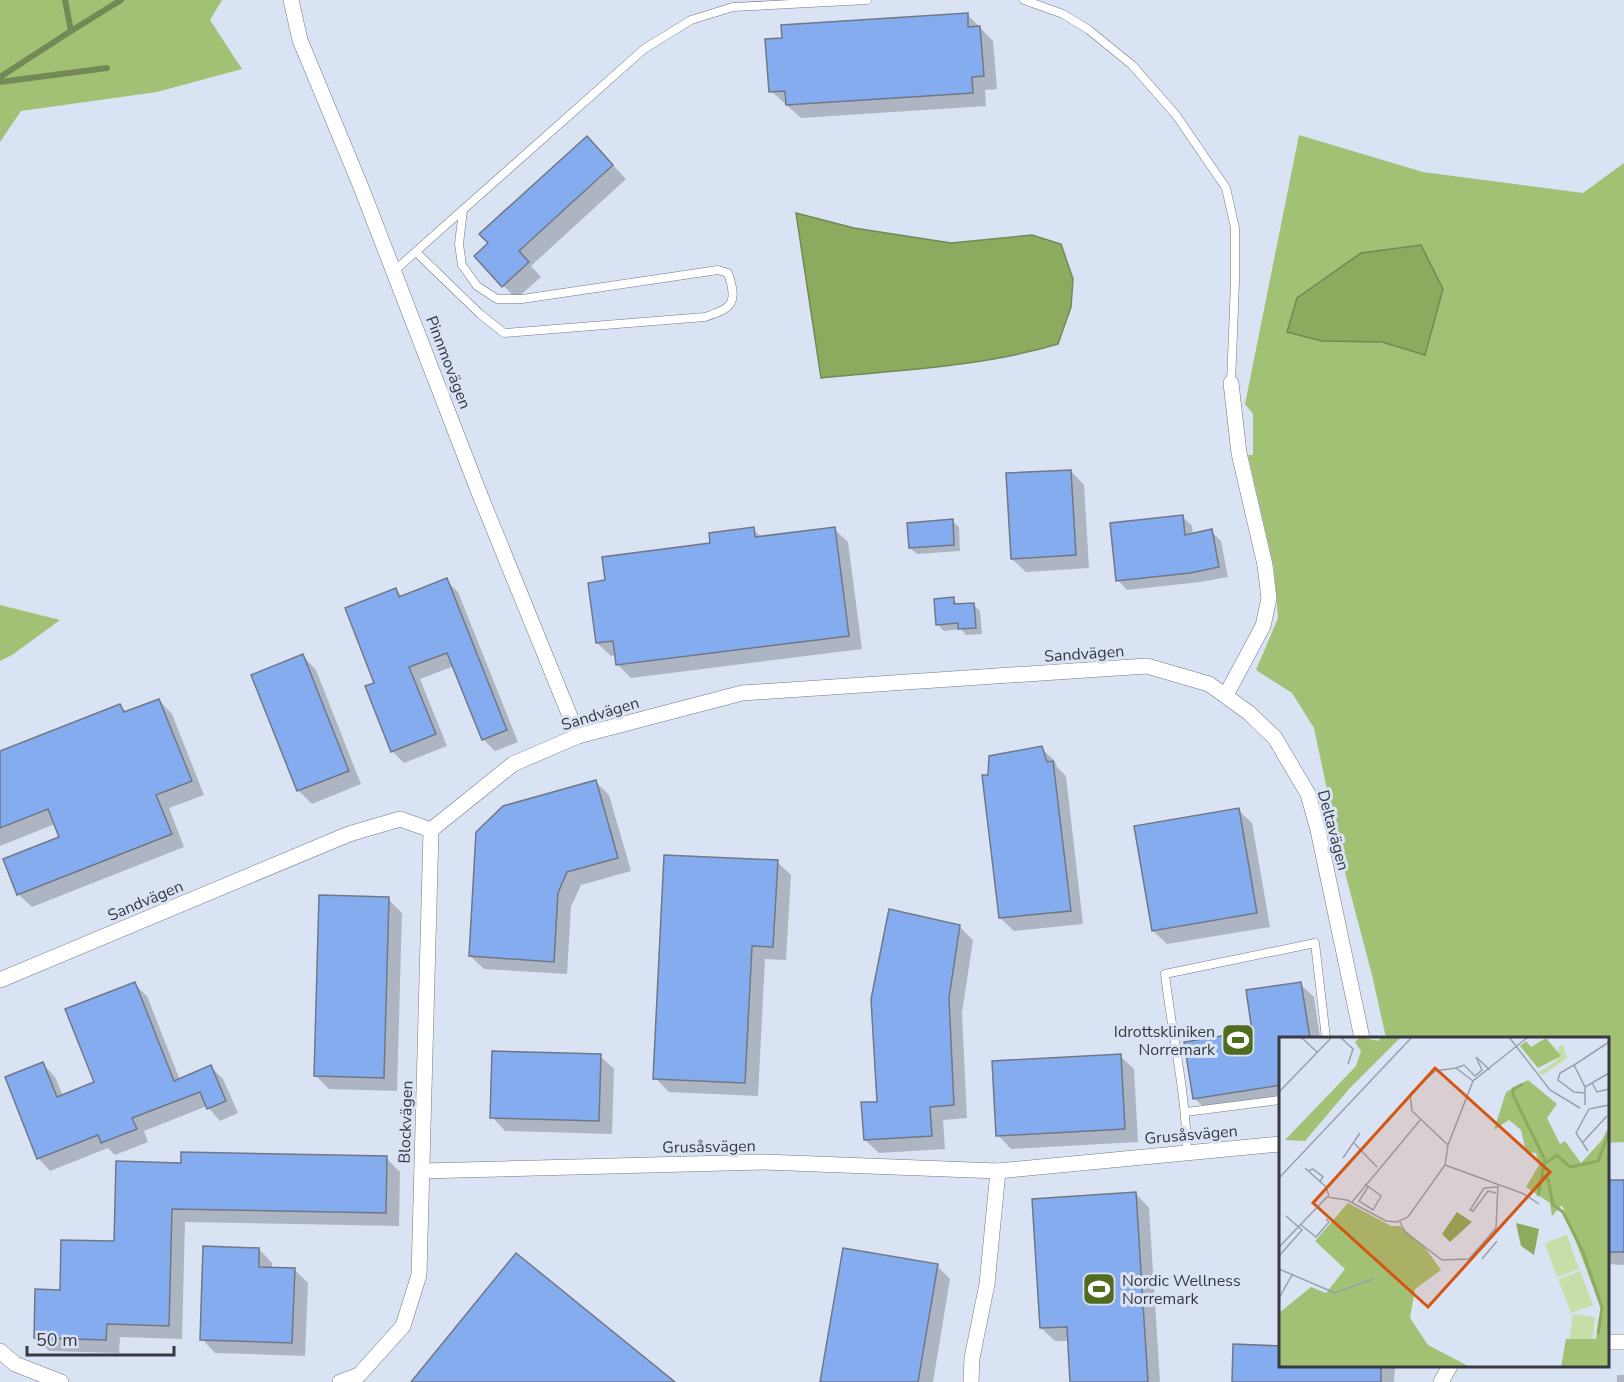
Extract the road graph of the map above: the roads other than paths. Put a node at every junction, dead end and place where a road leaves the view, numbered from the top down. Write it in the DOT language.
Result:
graph roads {
  1 [pos="291,0"];
  2 [pos="867,0"];
  3 [pos="1024,0"];
  4 [pos="732,3"];
  5 [pos="463,210"];
  6 [pos="416,252"];
  7 [pos="394,272"];
  8 [pos="1232,383"];
  9 [pos="1226,695"];
  10 [pos="578,736"];
  11 [pos="431,830"];
  12 [pos="0,980"];
  13 [pos="1326,1037"];
  14 [pos="1362,1037"];
  15 [pos="1279,1101"];
  16 [pos="1186,1112"];
  17 [pos="1279,1144"];
  18 [pos="1187,1152"];
  19 [pos="422,1171"];
  20 [pos="998,1171"];
  21 [pos="0,1351"];
  22 [pos="1449,1367"];
  23 [pos="61,1382"];
  24 [pos="340,1382"];
  25 [pos="971,1382"];
  26 [pos="1441,1382"];
  1 -- 7 [label="street, Pinnmovägen"];
  2 -- 4 [label="lane"];
  3 -- 8 [label="lane"];
  4 -- 5 [label="lane"];
  5 -- 6 [label="lane"];
  5 -- 6 [label="lane"];
  6 -- 7 [label="lane"];
  7 -- 10 [label="street, Pinnmovägen"];
  8 -- 9 [label="street"];
  9 -- 10 [label="street, Sandvägen"];
  9 -- 14 [label="street, Deltavägen"];
  10 -- 11 [label="street, Sandvägen"];
  11 -- 12 [label="street, Sandvägen"];
  11 -- 19 [label="street, Blockvägen"];
  13 -- 16 [label="lane"];
  15 -- 16 [label="lane"];
  16 -- 18 [label="lane"];
  17 -- 18 [label="street, Grusåsvägen"];
  18 -- 20 [label="street, Grusåsvägen"];
  19 -- 20 [label="street, Grusåsvägen"];
  19 -- 24 [label="street, Blockvägen"];
  20 -- 25 [label="street"];
  21 -- 23 [label="street"];
  22 -- 26 [label="street"];
}
